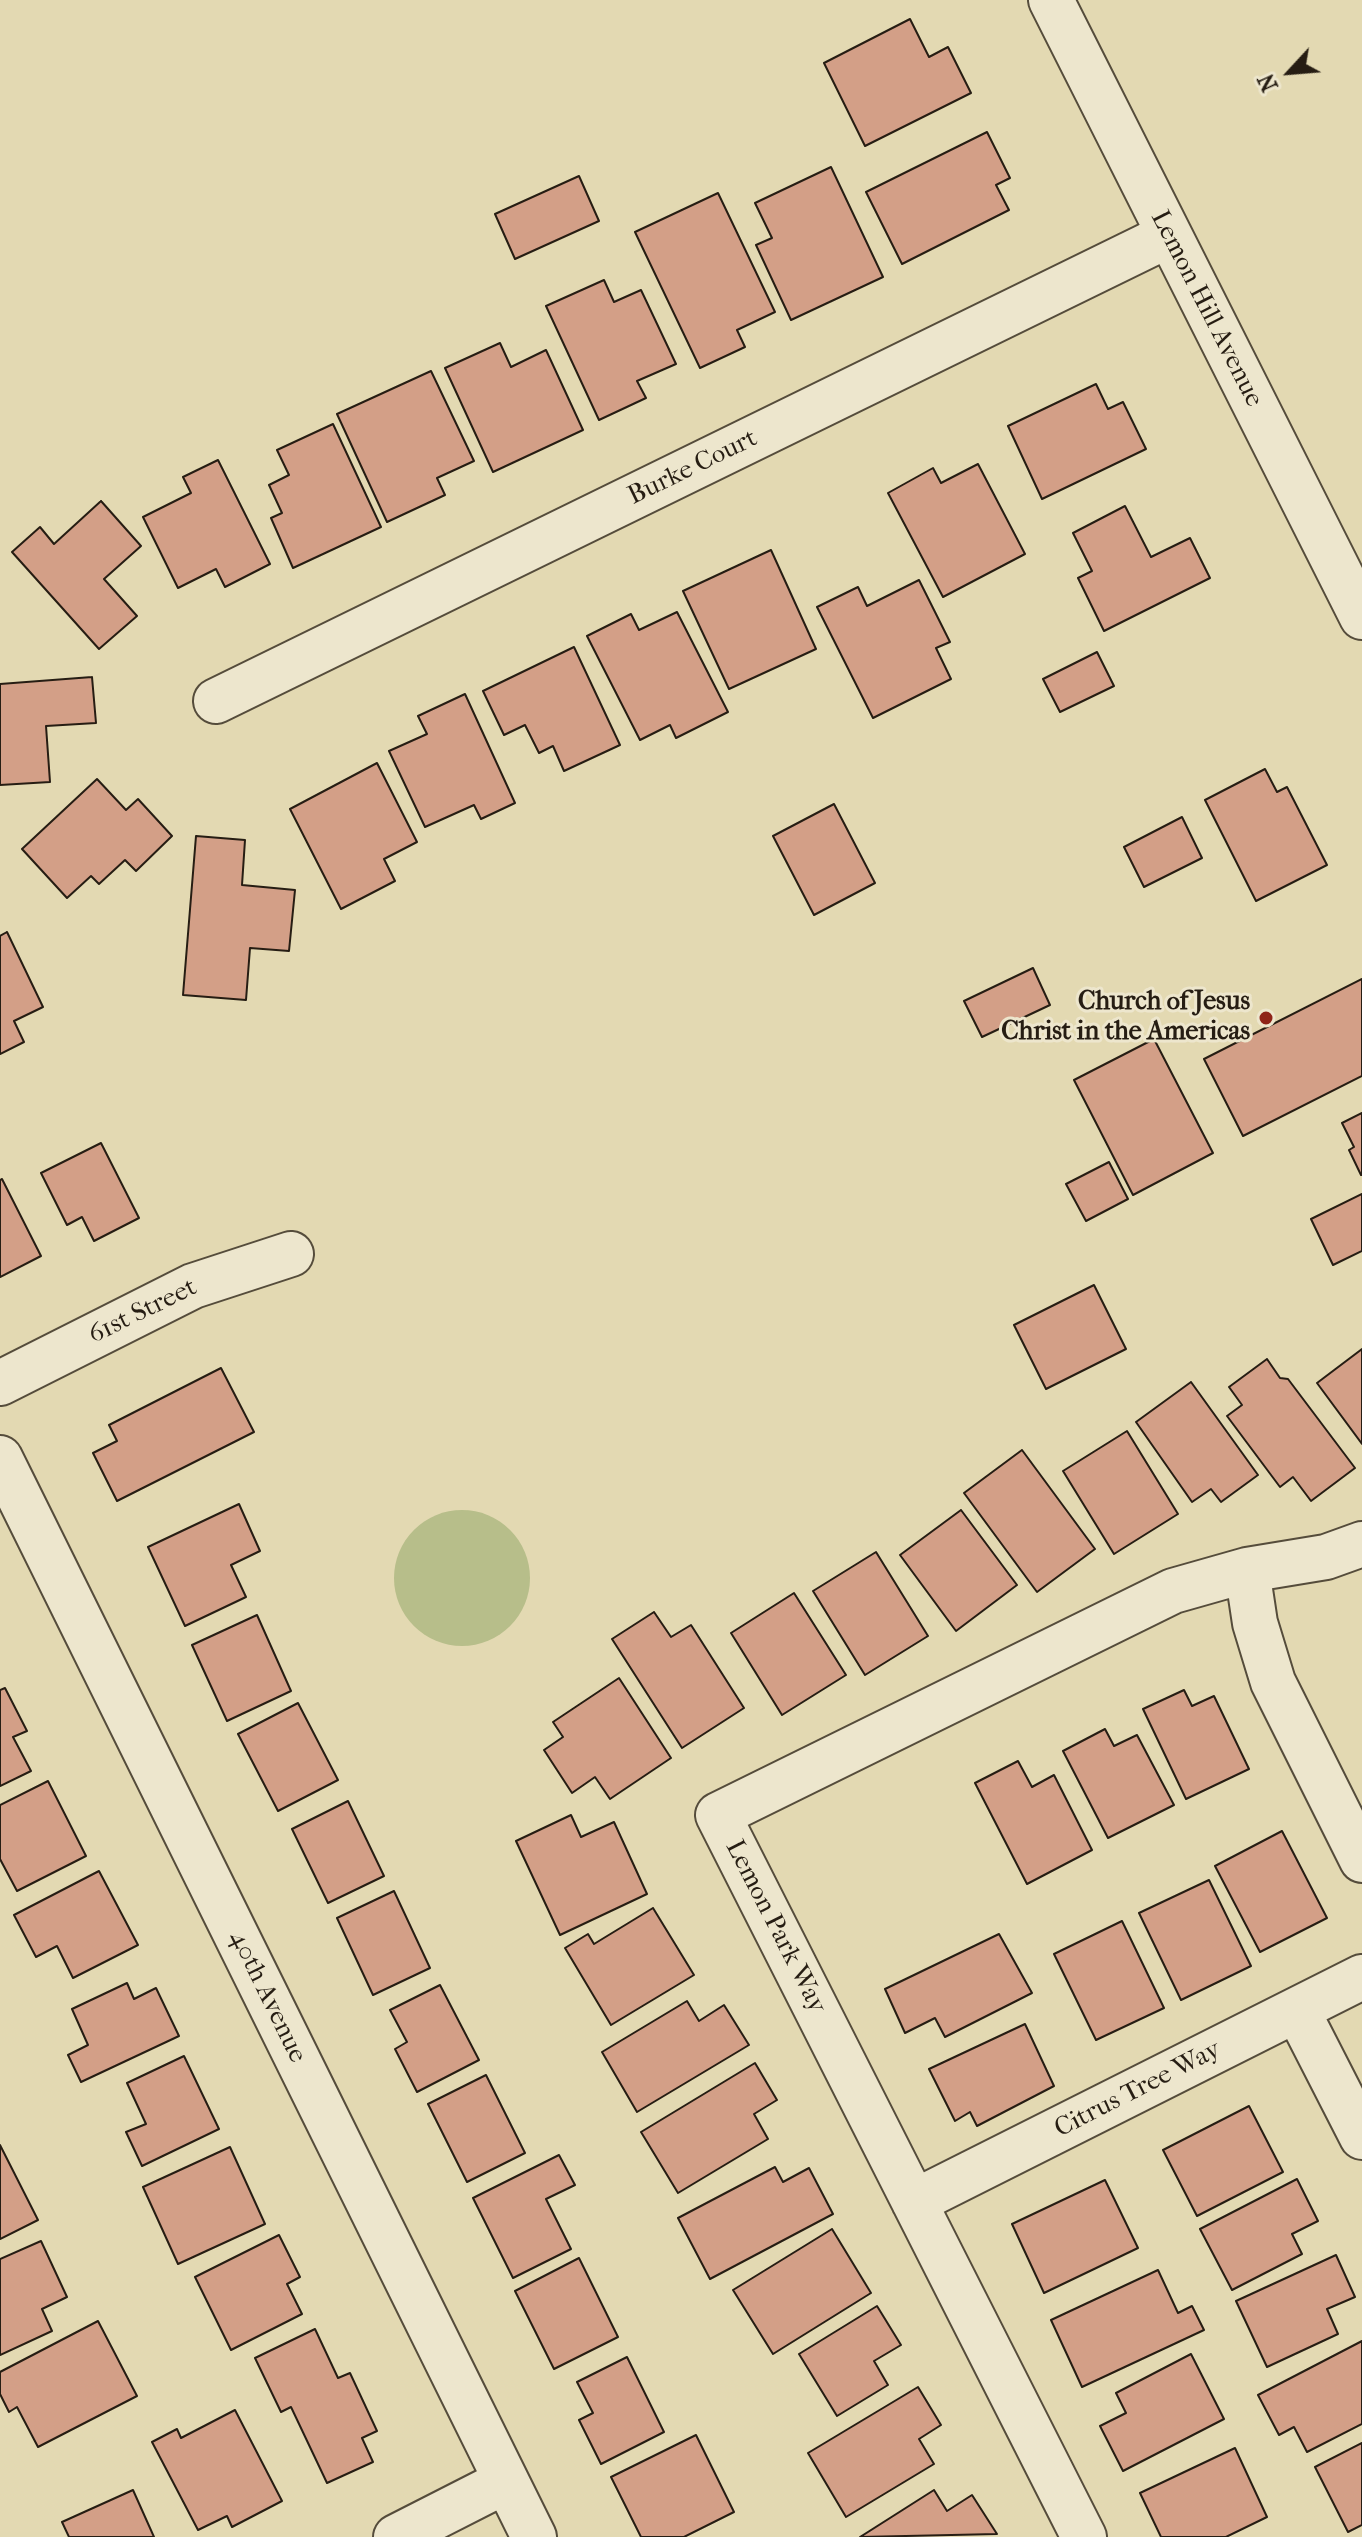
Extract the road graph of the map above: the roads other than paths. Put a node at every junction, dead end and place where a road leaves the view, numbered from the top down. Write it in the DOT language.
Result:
graph roads {
  1 [pos="1051,0"];
  2 [pos="1169,235"];
  3 [pos="1351,568"];
  4 [pos="1362,617"];
  5 [pos="216,701"];
  6 [pos="291,1254"];
  7 [pos="0,1383"];
  8 [pos="0,1458"];
  9 [pos="1362,1544"];
  10 [pos="1247,1570"];
  11 [pos="1362,1860"];
  12 [pos="1362,1977"];
  13 [pos="1297,2010"];
  14 [pos="1362,2137"];
  15 [pos="914,2202"];
  16 [pos="506,2481"];
  17 [pos="396,2537"];
  18 [pos="534,2537"];
  19 [pos="1084,2537"];
  1 -- 2 [label="street, Lemon Hill Avenue"];
  2 -- 3 [label="street, Lemon Hill Avenue"];
  2 -- 5 [label="street, Burke Court"];
  3 -- 4 [label="street, Lemon Hill Avenue"];
  6 -- 7 [label="street, 61st Street"];
  8 -- 16 [label="street, 40th Avenue"];
  9 -- 10 [label="street, Lemon Park Way"];
  10 -- 11 [label="street"];
  10 -- 15 [label="street, Lemon Park Way"];
  12 -- 13 [label="street, Citrus Tree Way"];
  13 -- 14 [label="street"];
  13 -- 15 [label="street, Citrus Tree Way"];
  15 -- 19 [label="street, Lemon Park Way"];
  16 -- 17 [label="street"];
  16 -- 18 [label="street, 40th Avenue"];
}
